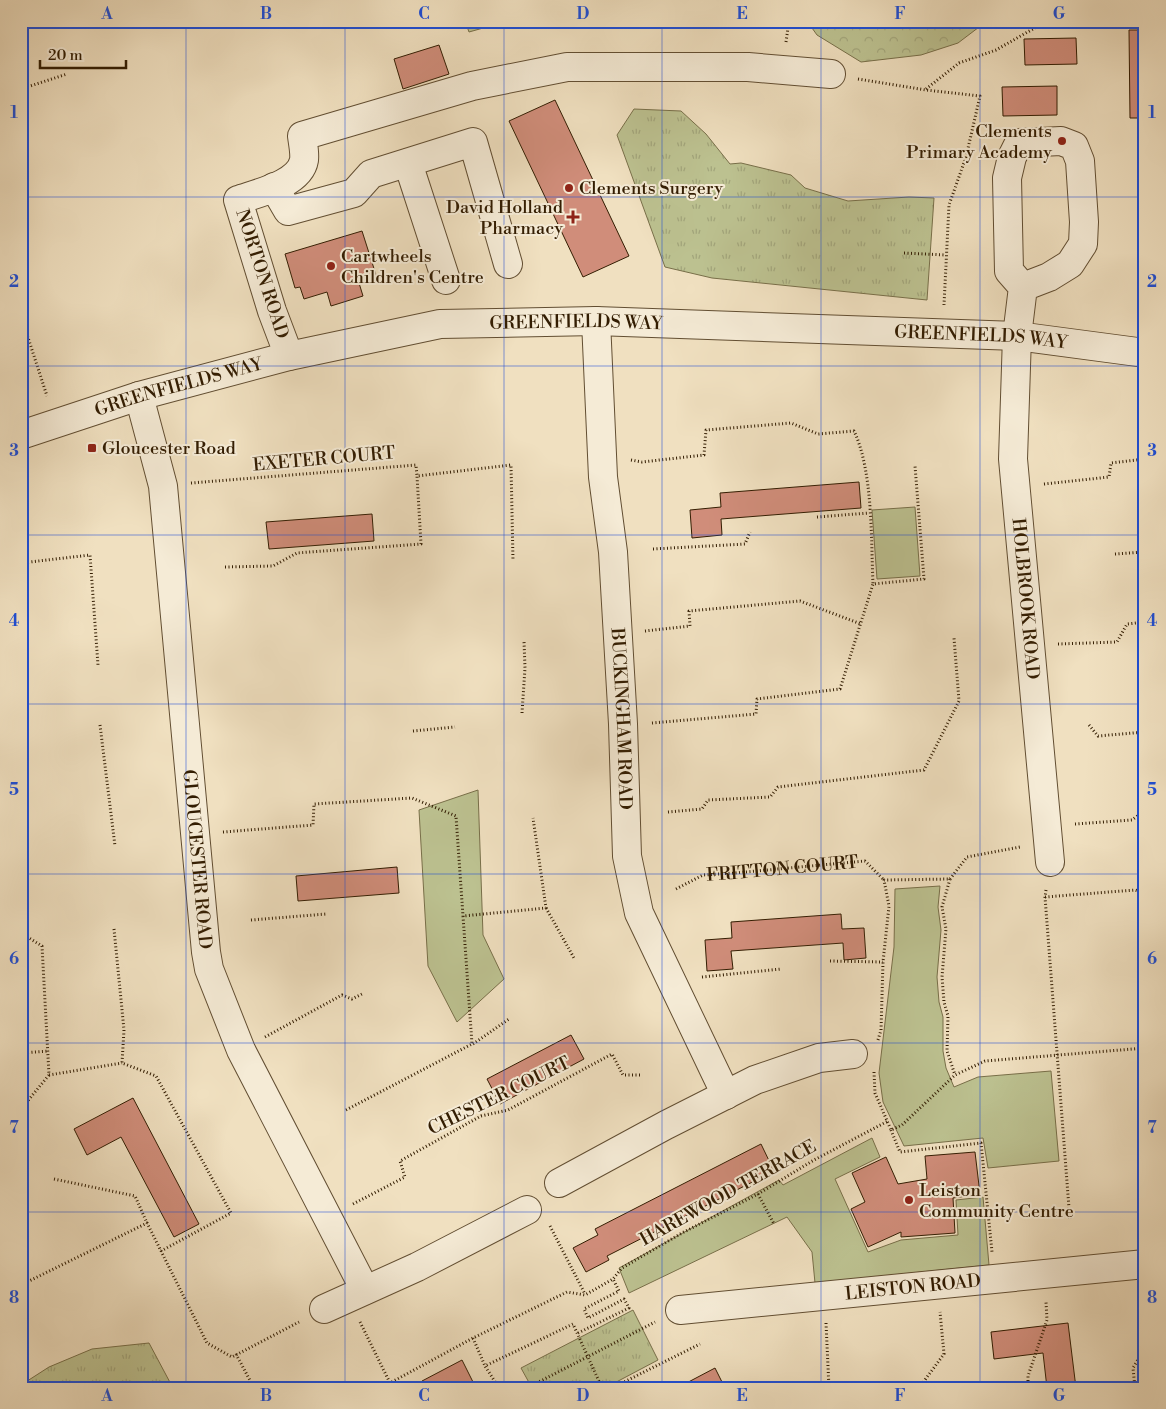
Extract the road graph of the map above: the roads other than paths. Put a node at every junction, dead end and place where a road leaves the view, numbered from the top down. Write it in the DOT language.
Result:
graph roads {
  1 [pos="831,74"];
  2 [pos="408,163"];
  3 [pos="274,187"];
  4 [pos="508,264"];
  5 [pos="446,280"];
  6 [pos="1022,287"];
  7 [pos="596,321"];
  8 [pos="1017,336"];
  9 [pos="1145,353"];
  10 [pos="288,356"];
  11 [pos="139,396"];
  12 [pos="21,435"];
  13 [pos="1049,844"];
  14 [pos="867,1056"];
  15 [pos="726,1095"];
  16 [pos="559,1183"];
  17 [pos="538,1215"];
  18 [pos="1145,1264"];
  19 [pos="357,1294"];
  20 [pos="324,1309"];
  21 [pos="680,1310"];
  1 -- 3 [label="street"];
  2 -- 3 [label="street"];
  2 -- 4 [label="street"];
  2 -- 5 [label="street"];
  3 -- 10 [label="street, NORTON ROAD"];
  6 -- 6 [label="street"];
  6 -- 8 [label="street, HOLBROOK ROAD"];
  7 -- 8 [label="street, GREENFIELDS WAY"];
  7 -- 10 [label="street, GREENFIELDS WAY"];
  7 -- 15 [label="street, BUCKINGHAM ROAD"];
  8 -- 9 [label="street, GREENFIELDS WAY"];
  8 -- 13 [label="street, HOLBROOK ROAD"];
  10 -- 11 [label="street, GREENFIELDS WAY"];
  11 -- 12 [label="street, GREENFIELDS WAY"];
  11 -- 19 [label="street, GLOUCESTER ROAD"];
  14 -- 15 [label="street"];
  15 -- 16 [label="street"];
  17 -- 19 [label="street"];
  18 -- 21 [label="street, LEISTON ROAD"];
  19 -- 20 [label="street"];
}
